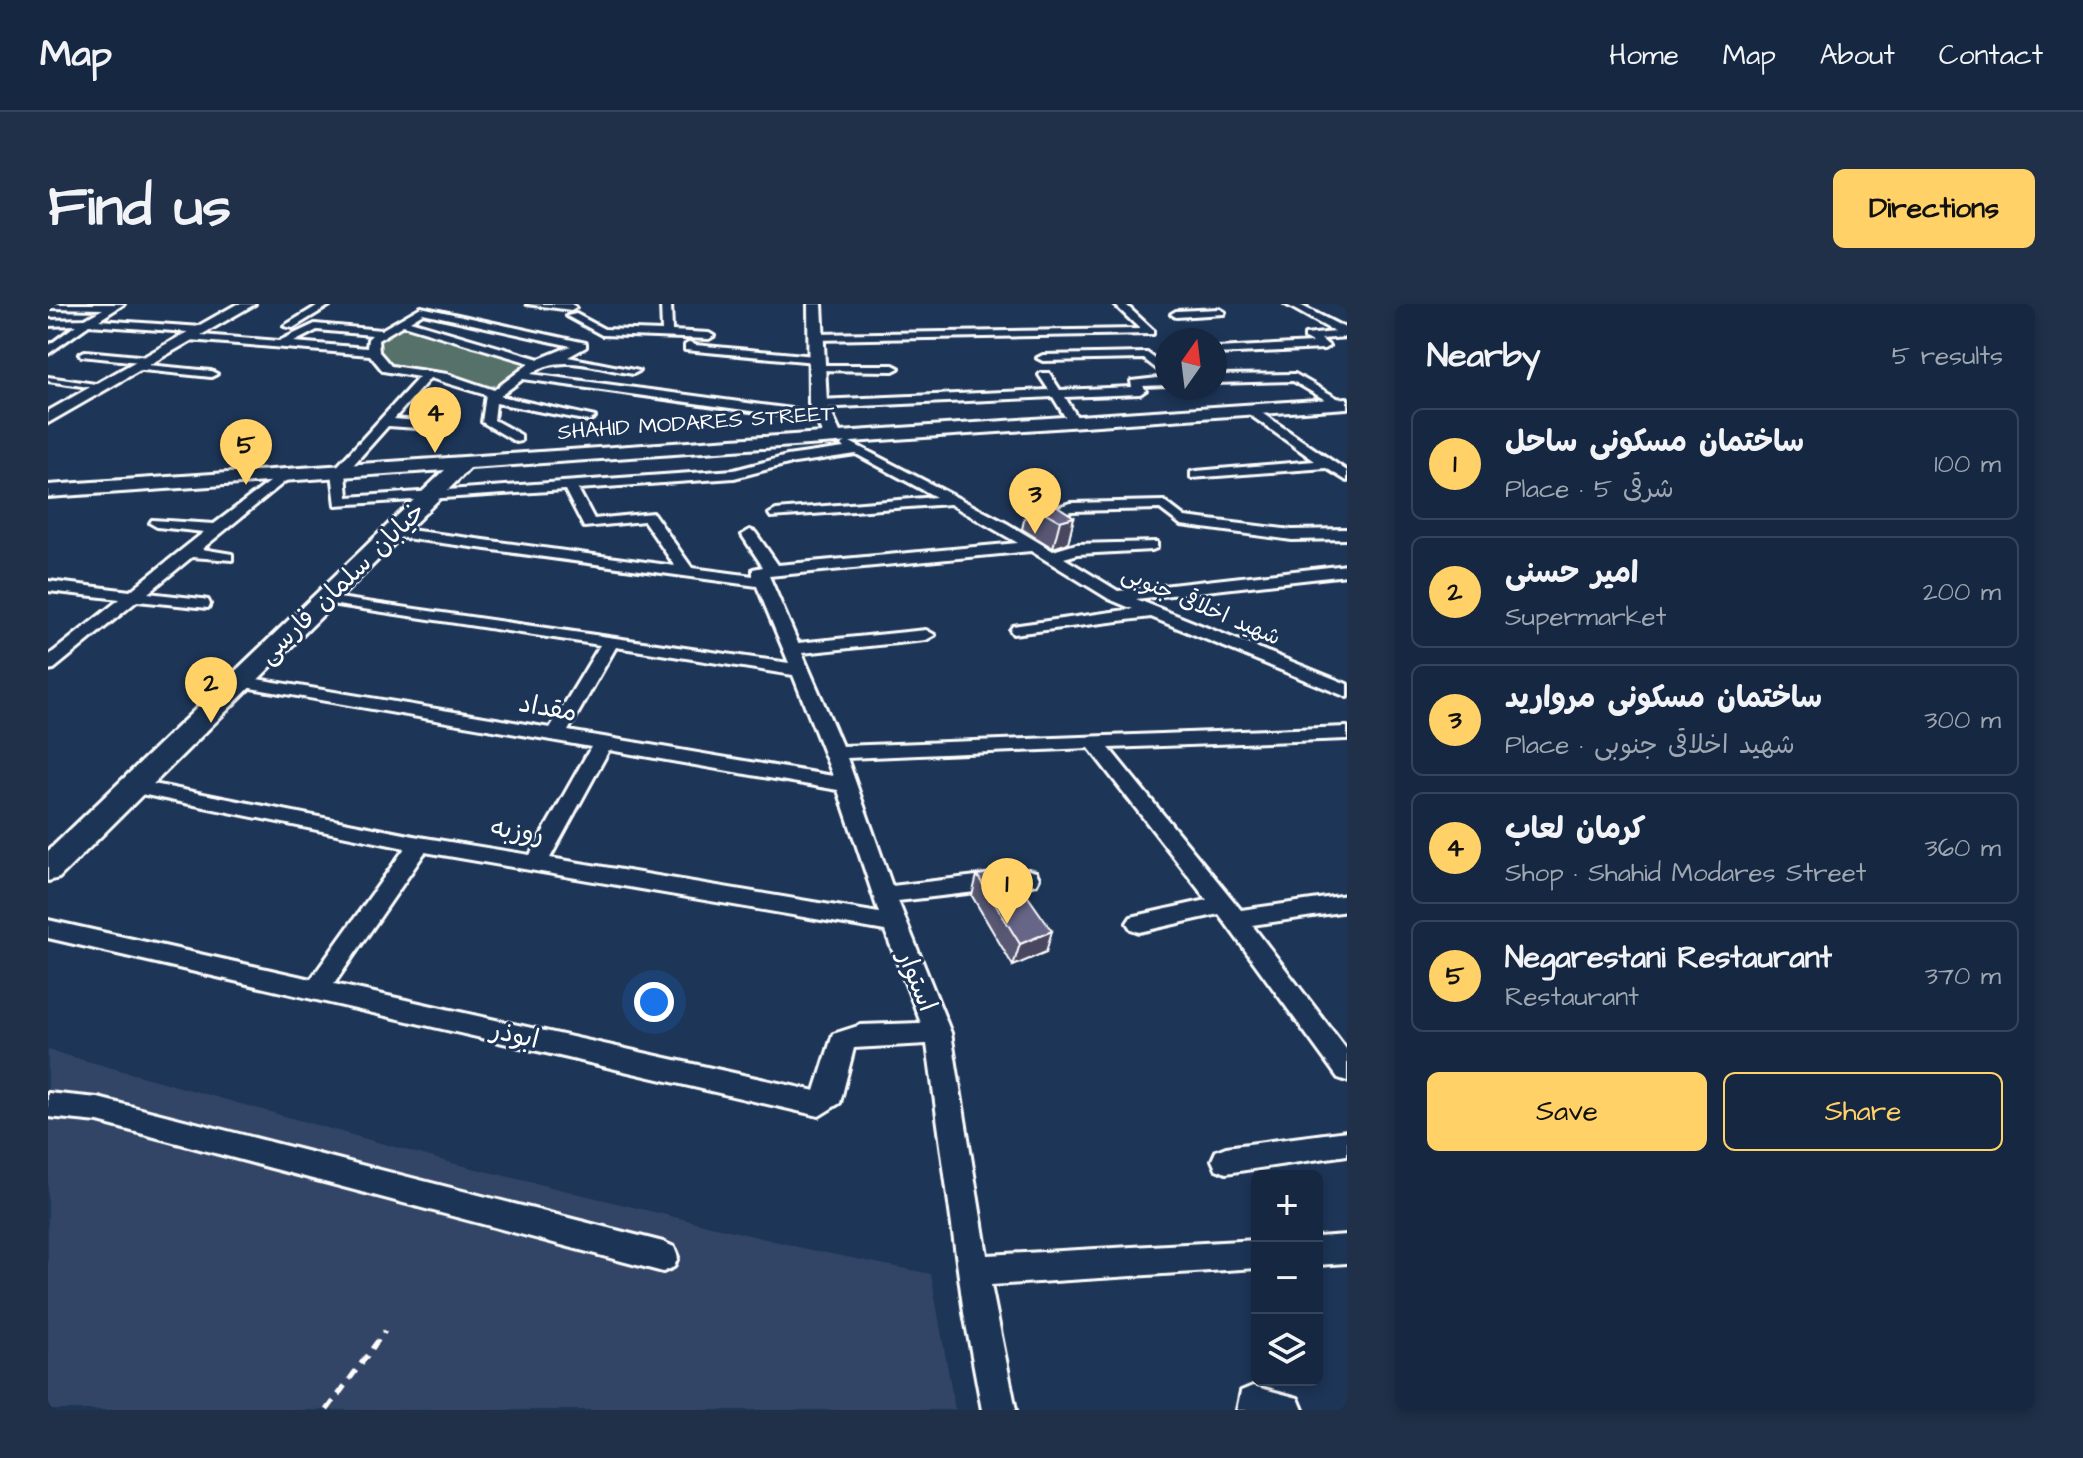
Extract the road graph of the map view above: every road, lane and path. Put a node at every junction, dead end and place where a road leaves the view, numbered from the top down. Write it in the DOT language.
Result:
graph roads {
  1 [pos="248,304"];
  2 [pos="327,304"];
  3 [pos="460,304"];
  4 [pos="532,304"];
  5 [pos="666,304"];
  6 [pos="815,304"];
  7 [pos="1119,304"];
  8 [pos="1208,304"];
  9 [pos="1290,304"];
  10 [pos="48,305"];
  11 [pos="118,305"];
  12 [pos="418,307"];
  13 [pos="485,313"];
  14 [pos="440,314"];
  15 [pos="1176,314"];
  16 [pos="161,318"];
  17 [pos="474,321"];
  18 [pos="87,322"];
  19 [pos="403,322"];
  20 [pos="48,323"];
  21 [pos="1075,323"];
  22 [pos="1347,323"];
  23 [pos="1329,325"];
  24 [pos="602,332"];
  25 [pos="197,333"];
  26 [pos="384,333"];
  27 [pos="667,335"];
  28 [pos="1087,335"];
  29 [pos="127,336"];
  30 [pos="693,336"];
  31 [pos="709,336"];
  32 [pos="814,337"];
  33 [pos="566,341"];
  34 [pos="260,343"];
  35 [pos="281,345"];
  36 [pos="322,348"];
  37 [pos="48,351"];
  38 [pos="373,352"];
  39 [pos="85,354"];
  40 [pos="556,358"];
  41 [pos="1043,358"];
  42 [pos="1229,360"];
  43 [pos="539,362"];
  44 [pos="314,363"];
  45 [pos="1155,363"];
  46 [pos="143,364"];
  47 [pos="815,364"];
  48 [pos="893,368"];
  49 [pos="1240,369"];
  50 [pos="633,371"];
  51 [pos="211,374"];
  52 [pos="428,374"];
  53 [pos="1045,375"];
  54 [pos="523,376"];
  55 [pos="1252,378"];
  56 [pos="48,379"];
  57 [pos="1227,379"];
  58 [pos="1155,382"];
  59 [pos="102,387"];
  60 [pos="1055,392"];
  61 [pos="492,396"];
  62 [pos="819,405"];
  63 [pos="1340,407"];
  64 [pos="1250,409"];
  65 [pos="589,417"];
  66 [pos="48,418"];
  67 [pos="386,422"];
  68 [pos="1074,422"];
  69 [pos="442,427"];
  70 [pos="833,437"];
  71 [pos="516,438"];
  72 [pos="859,450"];
  73 [pos="464,463"];
  74 [pos="1328,464"];
  75 [pos="339,472"];
  76 [pos="1196,475"];
  77 [pos="283,476"];
  78 [pos="1347,477"];
  79 [pos="569,485"];
  80 [pos="48,491"];
  81 [pos="434,494"];
  82 [pos="952,500"];
  83 [pos="776,514"];
  84 [pos="157,523"];
  85 [pos="1003,527"];
  86 [pos="220,529"];
  87 [pos="395,533"];
  88 [pos="1347,534"];
  89 [pos="750,535"];
  90 [pos="1152,545"];
  91 [pos="1035,546"];
  92 [pos="191,552"];
  93 [pos="227,557"];
  94 [pos="1052,557"];
  95 [pos="1347,570"];
  96 [pos="688,573"];
  97 [pos="765,575"];
  98 [pos="48,586"];
  99 [pos="136,596"];
  100 [pos="1115,596"];
  101 [pos="324,598"];
  102 [pos="202,604"];
  103 [pos="1156,612"];
  104 [pos="1019,630"];
  105 [pos="926,635"];
  106 [pos="610,642"];
  107 [pos="795,659"];
  108 [pos="48,665"];
  109 [pos="239,681"];
  110 [pos="1347,691"];
  111 [pos="1347,733"];
  112 [pos="1321,734"];
  113 [pos="555,736"];
  114 [pos="1095,743"];
  115 [pos="603,744"];
  116 [pos="835,752"];
  117 [pos="1347,752"];
  118 [pos="848,785"];
  119 [pos="133,786"];
  120 [pos="419,844"];
  121 [pos="536,863"];
  122 [pos="48,870"];
  123 [pos="1028,878"];
  124 [pos="884,895"];
  125 [pos="1347,903"];
  126 [pos="1230,912"];
  127 [pos="1139,923"];
  128 [pos="894,924"];
  129 [pos="48,929"];
  130 [pos="317,990"];
  131 [pos="938,1033"];
  132 [pos="1344,1062"];
  133 [pos="48,1105"];
  134 [pos="1347,1143"];
  135 [pos="1226,1160"];
  136 [pos="1347,1249"];
  137 [pos="1323,1251"];
  138 [pos="1251,1254"];
  139 [pos="663,1257"];
  140 [pos="974,1271"];
  141 [pos="385,1331"];
  142 [pos="327,1410"];
  143 [pos="999,1410"];
  144 [pos="1254,1410"];
  145 [pos="1286,1410"];
  1 -- 25 [label="main road"];
  2 -- 34 [label="street"];
  3 -- 14 [label="street"];
  4 -- 24 [label="street"];
  5 -- 27 [label="street"];
  6 -- 32 [label="main road"];
  7 -- 28 [label="street"];
  8 -- 15 [label="street"];
  9 -- 23 [label="street"];
  10 -- 11 [label="street"];
  11 -- 18 [label="street"];
  12 -- 14 [label="street"];
  12 -- 19 [label="street"];
  13 -- 17 [label="street"];
  14 -- 17 [label="street"];
  16 -- 25 [label="street"];
  17 -- 33 [label="street"];
  18 -- 20 [label="street"];
  18 -- 25 [label="street"];
  18 -- 37 [label="street"];
  19 -- 26 [label="street"];
  19 -- 43 [label="street"];
  21 -- 28 [label="street"];
  22 -- 23 [label="street"];
  23 -- 42 [label="street"];
  24 -- 27 [label="street"];
  24 -- 33 [label="street"];
  25 -- 29 [label="street"];
  25 -- 34 [label="street"];
  25 -- 46 [label="main road"];
  26 -- 35 [label="street"];
  26 -- 38 [label="street"];
  27 -- 30 [label="street"];
  28 -- 32 [label="street"];
  30 -- 31 [label="street"];
  30 -- 47 [label="street"];
  32 -- 47 [label="main road"];
  33 -- 40 [label="street"];
  34 -- 35 [label="street"];
  35 -- 36 [label="street"];
  36 -- 38 [label="street"];
  36 -- 44 [label="street"];
  38 -- 52 [label="street"];
  39 -- 46 [label="street"];
  40 -- 43 [label="street"];
  40 -- 50 [label="street"];
  41 -- 45 [label="street"];
  43 -- 54 [label="street"];
  46 -- 51 [label="street"];
  46 -- 59 [label="main road"];
  47 -- 48 [label="street"];
  47 -- 62 [label="main road"];
  49 -- 55 [label="street"];
  52 -- 61 [label="street"];
  52 -- 67 [label="street"];
  53 -- 60 [label="street"];
  54 -- 61 [label="street"];
  54 -- 62 [label="street"];
  55 -- 57 [label="street"];
  55 -- 63 [label="street"];
  56 -- 59 [label="lane"];
  58 -- 60 [label="street"];
  59 -- 66 [label="main road"];
  60 -- 62 [label="street"];
  60 -- 68 [label="street"];
  61 -- 65 [label="street"];
  61 -- 71 [label="street"];
  62 -- 70 [label="main road"];
  63 -- 64 [label="main road, SHAHID MODARES STREET"];
  64 -- 68 [label="main road, SHAHID MODARES STREET"];
  64 -- 74 [label="street"];
  67 -- 69 [label="street"];
  67 -- 75 [label="street"];
  68 -- 70 [label="main road, SHAHID MODARES STREET"];
  70 -- 72 [label="street, شهید اخلاقی جنوبی"];
  70 -- 73 [label="main road, SHAHID MODARES STREET"];
  72 -- 79 [label="street"];
  72 -- 82 [label="street, شهید اخلاقی جنوبی"];
  73 -- 75 [label="main road, SHAHID MODARES STREET"];
  73 -- 81 [label="main road, خیابان سلمان فارسی"];
  74 -- 76 [label="street"];
  74 -- 78 [label="street"];
  75 -- 77 [label="main road, SHAHID MODARES STREET"];
  75 -- 81 [label="street"];
  77 -- 80 [label="main road, SHAHID MODARES STREET"];
  77 -- 86 [label="street"];
  79 -- 81 [label="street"];
  79 -- 96 [label="street"];
  81 -- 87 [label="main road, خیابان سلمان فارسی"];
  82 -- 83 [label="street"];
  82 -- 85 [label="street, شهید اخلاقی جنوبی"];
  84 -- 86 [label="street"];
  85 -- 88 [label="street"];
  85 -- 91 [label="street, شهید اخلاقی جنوبی"];
  86 -- 92 [label="street"];
  87 -- 96 [label="street"];
  87 -- 101 [label="main road, خیابان سلمان فارسی"];
  89 -- 97 [label="street, استوار"];
  90 -- 94 [label="street"];
  91 -- 94 [label="street, شهید اخلاقی جنوبی"];
  91 -- 97 [label="street"];
  92 -- 93 [label="street"];
  92 -- 99 [label="street"];
  94 -- 100 [label="street, شهید اخلاقی جنوبی"];
  95 -- 100 [label="street"];
  96 -- 97 [label="street"];
  97 -- 107 [label="street, استوار"];
  98 -- 99 [label="street"];
  99 -- 102 [label="street"];
  99 -- 108 [label="street"];
  100 -- 103 [label="street, شهید اخلاقی جنوبی"];
  101 -- 106 [label="street"];
  101 -- 109 [label="main road, خیابان سلمان فارسی"];
  103 -- 104 [label="street"];
  103 -- 110 [label="street, شهید اخلاقی جنوبی"];
  105 -- 107 [label="street"];
  106 -- 107 [label="street"];
  106 -- 113 [label="street"];
  107 -- 116 [label="street, استوار"];
  109 -- 113 [label="street, مقداد"];
  109 -- 119 [label="main road, خیابان سلمان فارسی"];
  111 -- 112 [label="street"];
  112 -- 114 [label="street"];
  112 -- 117 [label="street"];
  113 -- 115 [label="street, مقداد"];
  114 -- 116 [label="street"];
  114 -- 126 [label="street"];
  115 -- 118 [label="street, مقداد"];
  115 -- 121 [label="street"];
  116 -- 118 [label="street, استوار"];
  118 -- 124 [label="street, استوار"];
  119 -- 120 [label="street, روزبه"];
  119 -- 122 [label="main road, خیابان سلمان فارسی"];
  120 -- 121 [label="street, روزبه"];
  120 -- 130 [label="street"];
  121 -- 128 [label="street, روزبه"];
  123 -- 124 [label="street"];
  124 -- 128 [label="street, استوار"];
  125 -- 126 [label="street"];
  126 -- 127 [label="street"];
  126 -- 132 [label="street"];
  128 -- 131 [label="street, استوار"];
  129 -- 130 [label="street, ابوذر"];
  130 -- 131 [label="street, ابوذر"];
  131 -- 140 [label="street, استوار"];
  133 -- 139 [label="street"];
  134 -- 135 [label="street"];
  136 -- 137 [label="street"];
  138 -- 140 [label="street"];
  140 -- 143 [label="street, استوار"];
  141 -- 142 [label="path"];
  144 -- 145 [label="street"];
}
